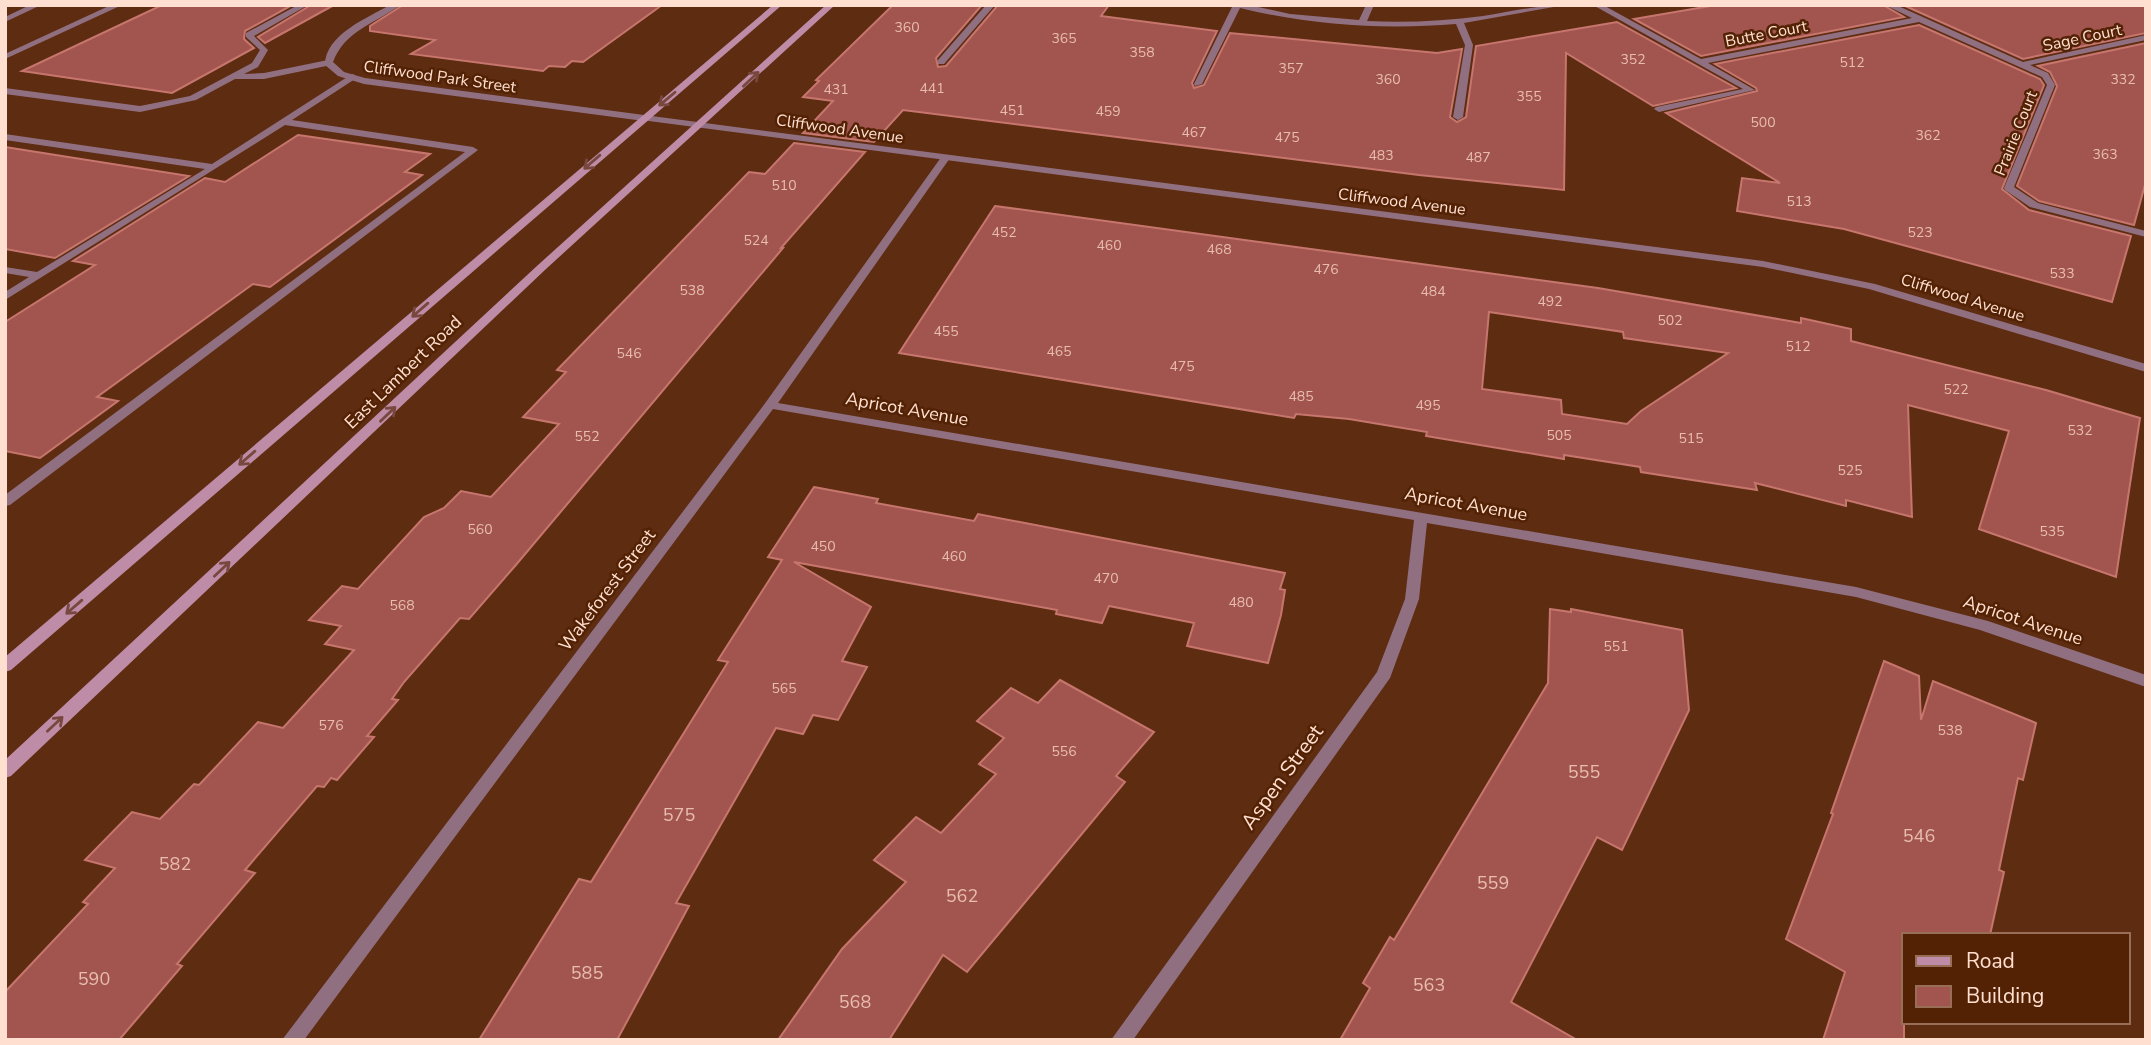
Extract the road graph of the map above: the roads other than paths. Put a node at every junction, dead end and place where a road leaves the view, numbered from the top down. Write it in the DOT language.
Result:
graph roads {
  1 [pos="37,5"];
  2 [pos="118,5"];
  3 [pos="304,5"];
  4 [pos="396,5"];
  5 [pos="778,5"];
  6 [pos="831,5"];
  7 [pos="991,5"];
  8 [pos="1237,5"];
  9 [pos="1370,5"];
  10 [pos="1561,5"];
  11 [pos="1597,5"];
  12 [pos="1889,5"];
  13 [pos="1920,19"];
  14 [pos="5,20"];
  15 [pos="1362,22"];
  16 [pos="1459,22"];
  17 [pos="2146,37"];
  18 [pos="5,57"];
  19 [pos="941,62"];
  20 [pos="1699,62"];
  21 [pos="328,63"];
  22 [pos="2024,64"];
  23 [pos="352,77"];
  24 [pos="232,78"];
  25 [pos="1198,84"];
  26 [pos="5,91"];
  27 [pos="1659,109"];
  28 [pos="1458,117"];
  29 [pos="644,118"];
  30 [pos="283,122"];
  31 [pos="701,125"];
  32 [pos="5,137"];
  33 [pos="946,158"];
  34 [pos="214,167"];
  35 [pos="2146,234"];
  36 [pos="5,270"];
  37 [pos="38,276"];
  38 [pos="5,296"];
  39 [pos="2146,369"];
  40 [pos="769,405"];
  41 [pos="5,502"];
  42 [pos="1421,516"];
  43 [pos="5,666"];
  44 [pos="2146,681"];
  45 [pos="5,771"];
  46 [pos="292,1040"];
  47 [pos="1121,1040"];
  1 -- 14 [label="street"];
  2 -- 18 [label="street"];
  3 -- 24 [label="street"];
  4 -- 21 [label="street"];
  5 -- 29 [label="main road, East Lambert Road, one-way"];
  31 -- 6 [label="main road, East Lambert Road, one-way"];
  7 -- 19 [label="street"];
  8 -- 15 [label="street"];
  8 -- 25 [label="street"];
  9 -- 15 [label="street"];
  10 -- 16 [label="street"];
  11 -- 20 [label="street"];
  12 -- 13 [label="street, Prairie Court"];
  13 -- 20 [label="street, Butte Court"];
  13 -- 22 [label="street, Prairie Court"];
  15 -- 16 [label="street"];
  16 -- 28 [label="street"];
  17 -- 22 [label="street, Sage Court"];
  20 -- 27 [label="street"];
  21 -- 23 [label="street, Cliffwood Park Street"];
  21 -- 24 [label="street"];
  22 -- 35 [label="street, Prairie Court"];
  23 -- 29 [label="street, Cliffwood Park Street"];
  23 -- 30 [label="street"];
  24 -- 26 [label="street"];
  29 -- 31 [label="street, Cliffwood Avenue"];
  29 -- 43 [label="main road, East Lambert Road, one-way"];
  30 -- 34 [label="street"];
  30 -- 41 [label="street"];
  31 -- 33 [label="street, Cliffwood Avenue"];
  45 -- 31 [label="main road, East Lambert Road, one-way"];
  32 -- 34 [label="street"];
  33 -- 39 [label="street, Cliffwood Avenue"];
  33 -- 40 [label="street, Wakeforest Street"];
  34 -- 37 [label="street"];
  36 -- 37 [label="street"];
  37 -- 38 [label="street"];
  40 -- 42 [label="street, Apricot Avenue"];
  40 -- 46 [label="street, Wakeforest Street"];
  42 -- 44 [label="street, Apricot Avenue"];
  42 -- 47 [label="street, Aspen Street"];
}
